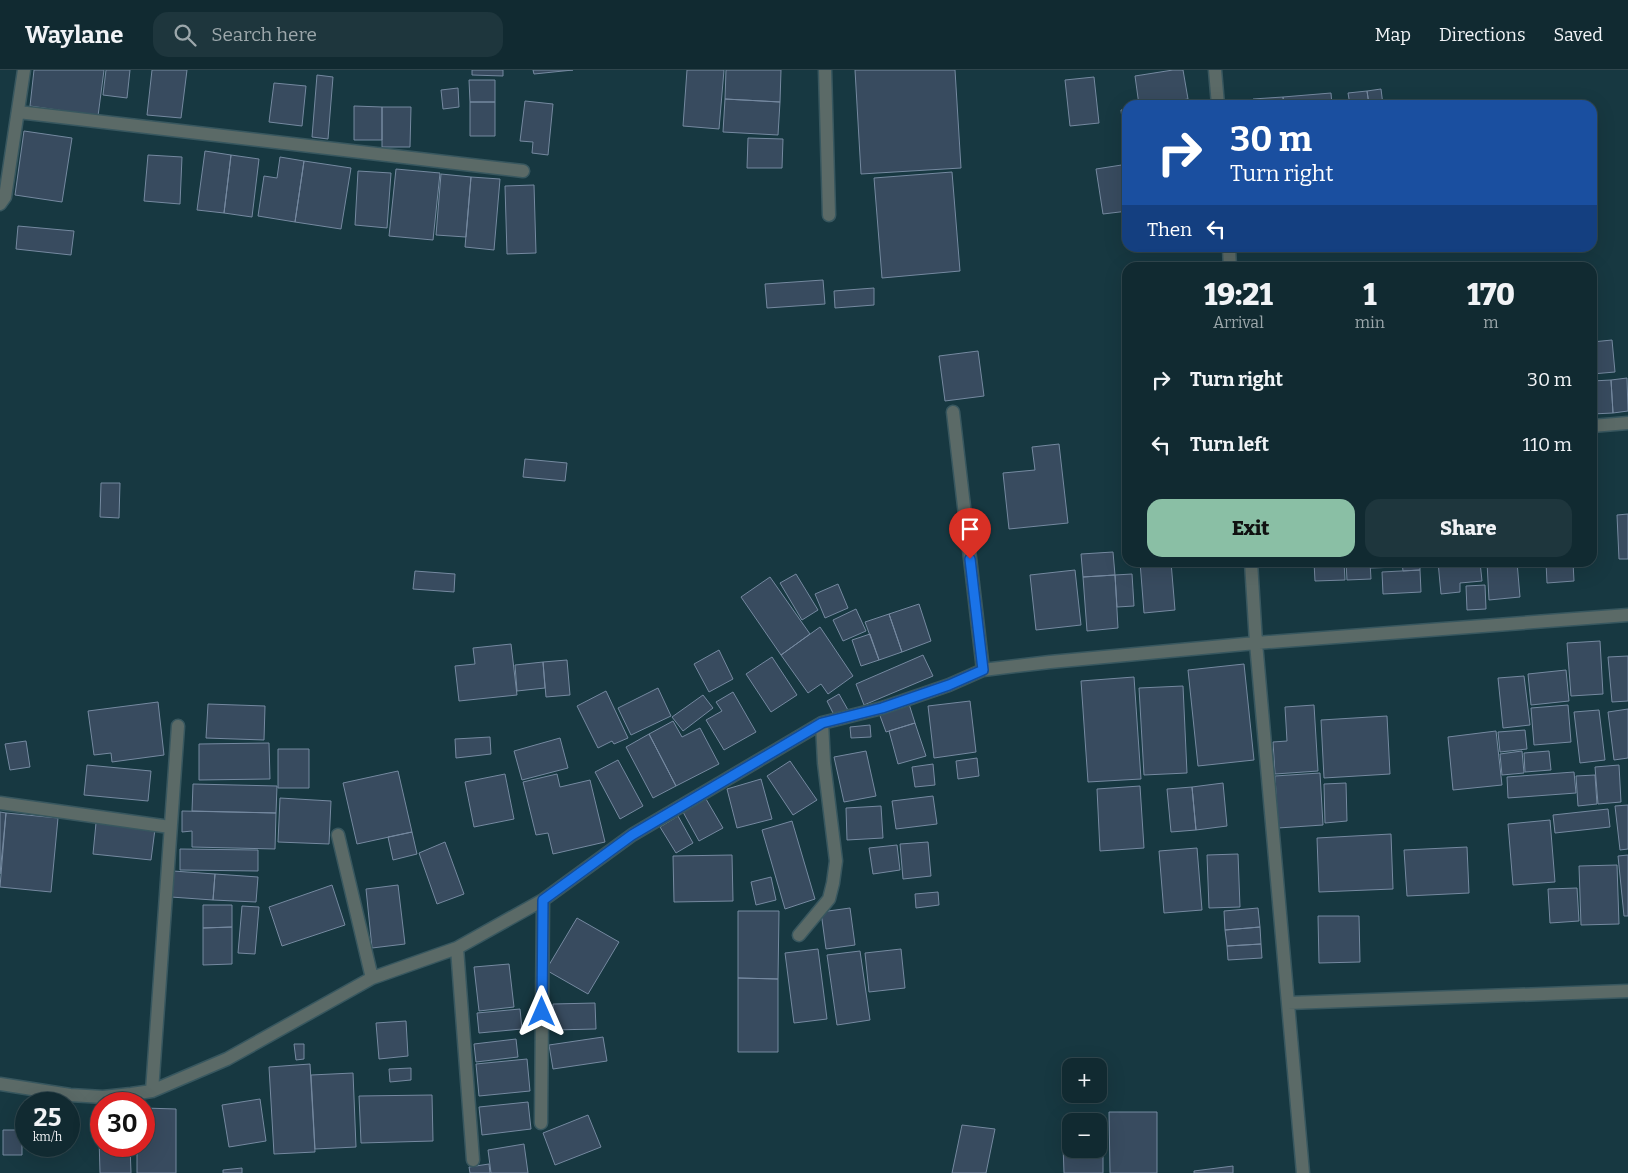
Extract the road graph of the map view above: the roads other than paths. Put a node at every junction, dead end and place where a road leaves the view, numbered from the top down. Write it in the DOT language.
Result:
graph roads {
  1 [pos="24,70"];
  2 [pos="824,70"];
  3 [pos="1215,70"];
  4 [pos="1218,100"];
  5 [pos="18,112"];
  6 [pos="522,170"];
  7 [pos="0,204"];
  8 [pos="829,215"];
  9 [pos="953,412"];
  10 [pos="1628,423"];
  11 [pos="1597,426"];
  12 [pos="1251,567"];
  13 [pos="1628,615"];
  14 [pos="1256,643"];
  15 [pos="983,670"];
  16 [pos="822,723"];
  17 [pos="178,726"];
  18 [pos="0,803"];
  19 [pos="170,827"];
  20 [pos="338,835"];
  21 [pos="543,900"];
  22 [pos="799,935"];
  23 [pos="456,948"];
  24 [pos="372,978"];
  25 [pos="1628,991"];
  26 [pos="1288,1003"];
  27 [pos="0,1084"];
  28 [pos="152,1091"];
  29 [pos="542,1123"];
  30 [pos="472,1160"];
  31 [pos="1304,1173"];
  1 -- 5 [label="street"];
  2 -- 8 [label="street"];
  3 -- 4 [label="street"];
  5 -- 6 [label="street"];
  5 -- 7 [label="street"];
  9 -- 15 [label="street"];
  10 -- 11 [label="street"];
  12 -- 14 [label="street"];
  13 -- 14 [label="street"];
  14 -- 15 [label="street"];
  14 -- 26 [label="street"];
  15 -- 16 [label="street"];
  16 -- 21 [label="street"];
  16 -- 22 [label="street"];
  17 -- 19 [label="street"];
  18 -- 19 [label="street"];
  19 -- 28 [label="street"];
  20 -- 24 [label="street"];
  21 -- 23 [label="street"];
  21 -- 29 [label="street"];
  23 -- 24 [label="street"];
  23 -- 30 [label="street"];
  24 -- 28 [label="street"];
  25 -- 26 [label="street"];
  26 -- 31 [label="street"];
  27 -- 28 [label="street"];
}
